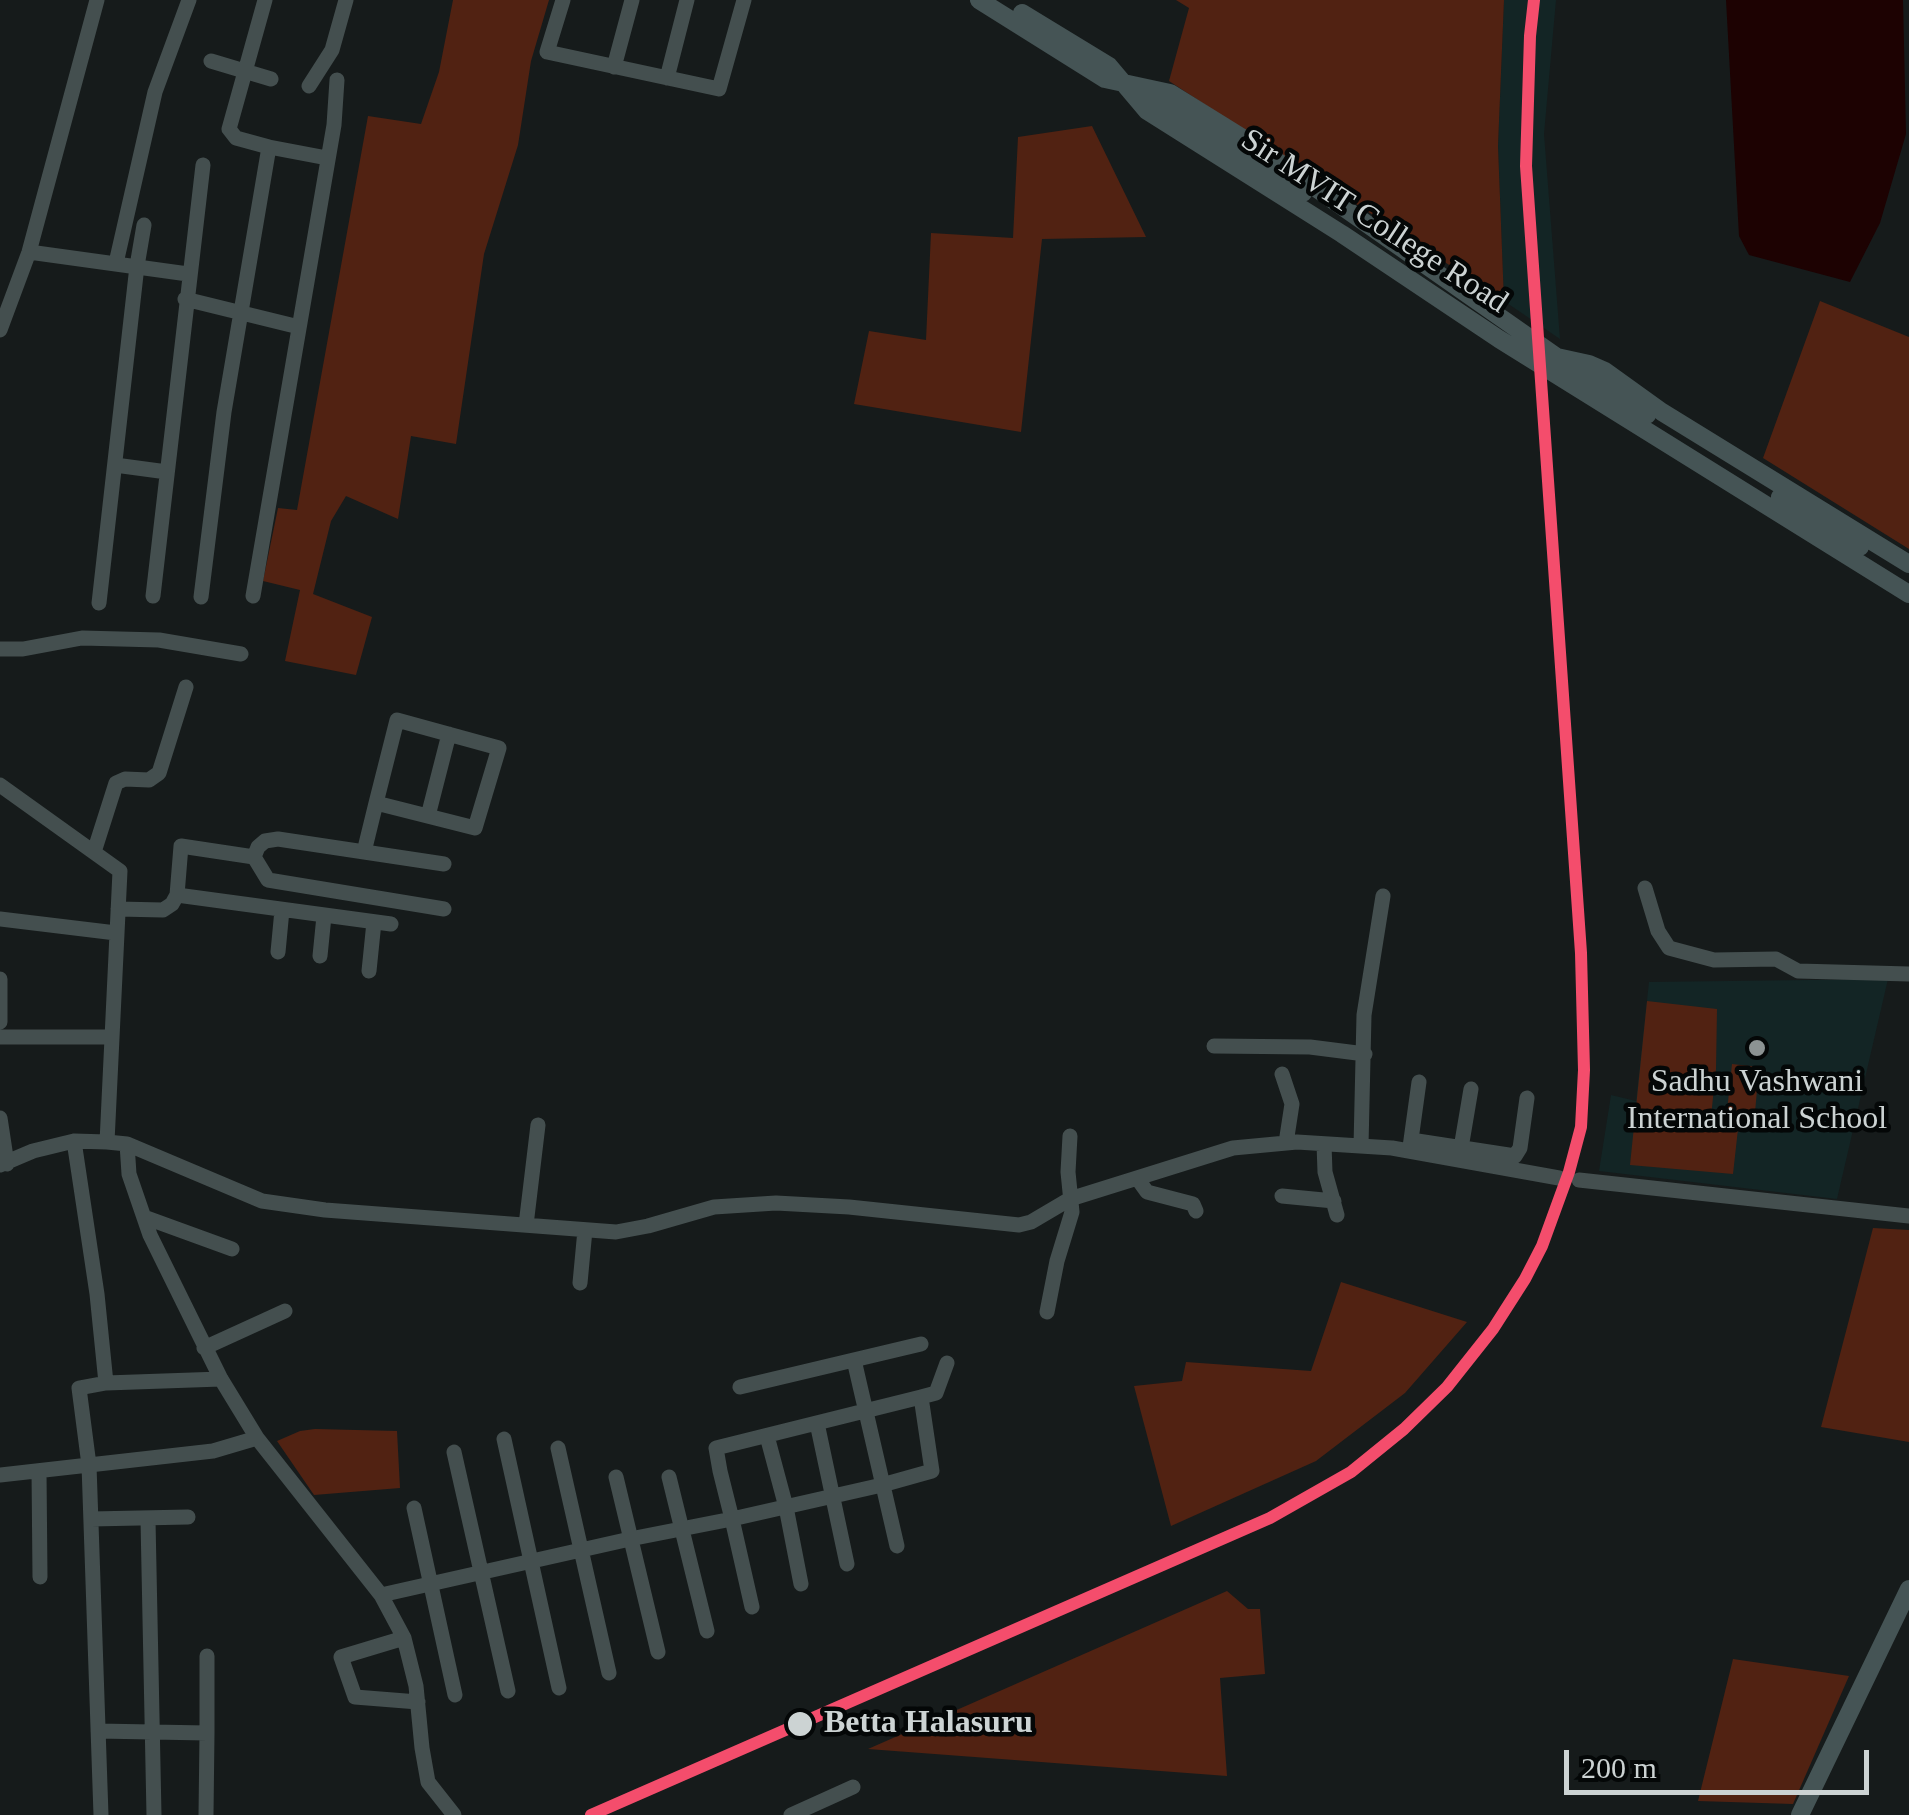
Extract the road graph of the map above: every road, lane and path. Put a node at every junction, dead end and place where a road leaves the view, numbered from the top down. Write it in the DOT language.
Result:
graph roads {
  1 [pos="98,0"];
  2 [pos="189,0"];
  3 [pos="265,0"];
  4 [pos="346,0"];
  5 [pos="564,0"];
  6 [pos="632,0"];
  7 [pos="687,0"];
  8 [pos="744,0"];
  9 [pos="979,0"];
  10 [pos="1000,0"];
  11 [pos="211,60"];
  12 [pos="614,67"];
  13 [pos="244,71"];
  14 [pos="667,78"];
  15 [pos="270,79"];
  16 [pos="336,80"];
  17 [pos="1120,80"];
  18 [pos="309,86"];
  19 [pos="269,147"];
  20 [pos="328,158"];
  21 [pos="203,165"];
  22 [pos="144,224"];
  23 [pos="28,252"];
  24 [pos="116,263"];
  25 [pos="137,266"];
  26 [pos="188,274"];
  27 [pos="185,299"];
  28 [pos="240,312"];
  29 [pos="300,327"];
  30 [pos="0,330"];
  31 [pos="115,466"];
  32 [pos="166,472"];
  33 [pos="1811,524"];
  34 [pos="1909,564"];
  35 [pos="1909,578"];
  36 [pos="1909,594"];
  37 [pos="153,596"];
  38 [pos="253,596"];
  39 [pos="201,597"];
  40 [pos="100,602"];
  41 [pos="0,649"];
  42 [pos="241,654"];
  43 [pos="186,687"];
  44 [pos="449,734"];
  45 [pos="0,785"];
  46 [pos="376,803"];
  47 [pos="428,816"];
  48 [pos="94,852"];
  49 [pos="364,852"];
  50 [pos="254,857"];
  51 [pos="444,864"];
  52 [pos="1645,888"];
  53 [pos="178,895"];
  54 [pos="1383,896"];
  55 [pos="118,909"];
  56 [pos="444,909"];
  57 [pos="282,910"];
  58 [pos="324,916"];
  59 [pos="0,919"];
  60 [pos="374,922"];
  61 [pos="391,924"];
  62 [pos="116,933"];
  63 [pos="278,952"];
  64 [pos="320,956"];
  65 [pos="369,971"];
  66 [pos="1909,974"];
  67 [pos="0,979"];
  68 [pos="0,1022"];
  69 [pos="111,1037"];
  70 [pos="0,1038"];
  71 [pos="1214,1046"];
  72 [pos="1365,1054"];
  73 [pos="1282,1074"];
  74 [pos="1418,1082"];
  75 [pos="1471,1089"];
  76 [pos="1526,1098"];
  77 [pos="0,1118"];
  78 [pos="538,1126"];
  79 [pos="1070,1136"];
  80 [pos="74,1141"];
  81 [pos="107,1142"];
  82 [pos="1286,1143"];
  83 [pos="127,1144"];
  84 [pos="1324,1144"];
  85 [pos="1361,1146"];
  86 [pos="1410,1146"];
  87 [pos="1461,1148"];
  88 [pos="4,1164"];
  89 [pos="1137,1178"];
  90 [pos="1560,1178"];
  91 [pos="1579,1180"];
  92 [pos="1155,1196"];
  93 [pos="1282,1196"];
  94 [pos="1070,1199"];
  95 [pos="1196,1211"];
  96 [pos="1148,1214"];
  97 [pos="1909,1216"];
  98 [pos="144,1217"];
  99 [pos="526,1226"];
  100 [pos="585,1230"];
  101 [pos="232,1249"];
  102 [pos="580,1283"];
  103 [pos="285,1311"];
  104 [pos="1047,1312"];
  105 [pos="920,1344"];
  106 [pos="204,1348"];
  107 [pos="854,1360"];
  108 [pos="948,1363"];
  109 [pos="220,1379"];
  110 [pos="106,1383"];
  111 [pos="740,1387"];
  112 [pos="921,1397"];
  113 [pos="867,1410"];
  114 [pos="817,1424"];
  115 [pos="766,1436"];
  116 [pos="257,1438"];
  117 [pos="504,1439"];
  118 [pos="558,1448"];
  119 [pos="454,1452"];
  120 [pos="90,1465"];
  121 [pos="39,1470"];
  122 [pos="0,1475"];
  123 [pos="616,1477"];
  124 [pos="669,1478"];
  125 [pos="882,1486"];
  126 [pos="834,1496"];
  127 [pos="786,1507"];
  128 [pos="414,1508"];
  129 [pos="91,1518"];
  130 [pos="188,1518"];
  131 [pos="732,1519"];
  132 [pos="148,1520"];
  133 [pos="684,1529"];
  134 [pos="630,1539"];
  135 [pos="897,1546"];
  136 [pos="581,1551"];
  137 [pos="532,1562"];
  138 [pos="847,1564"];
  139 [pos="483,1574"];
  140 [pos="40,1577"];
  141 [pos="801,1584"];
  142 [pos="429,1585"];
  143 [pos="1909,1588"];
  144 [pos="381,1596"];
  145 [pos="752,1607"];
  146 [pos="707,1631"];
  147 [pos="404,1638"];
  148 [pos="658,1652"];
  149 [pos="207,1656"];
  150 [pos="610,1673"];
  151 [pos="560,1688"];
  152 [pos="508,1691"];
  153 [pos="455,1695"];
  154 [pos="418,1702"];
  155 [pos="98,1731"];
  156 [pos="153,1732"];
  157 [pos="207,1733"];
  158 [pos="853,1787"];
  159 [pos="101,1815"];
  160 [pos="154,1815"];
  161 [pos="206,1815"];
  162 [pos="454,1815"];
  163 [pos="791,1815"];
  164 [pos="1800,1815"];
  1 -- 23 [label="street"];
  2 -- 24 [label="street"];
  3 -- 13 [label="street"];
  4 -- 18 [label="street"];
  5 -- 12 [label="street"];
  6 -- 12 [label="street"];
  7 -- 14 [label="street"];
  8 -- 14 [label="street"];
  9 -- 17 [label="main road, Sir MVIT College Road"];
  10 -- 17 [label="main road, Sir MVIT College Road"];
  11 -- 13 [label="street"];
  12 -- 14 [label="street"];
  13 -- 15 [label="street"];
  13 -- 19 [label="street"];
  16 -- 20 [label="street"];
  17 -- 33 [label="main road, Sir MVIT College Road"];
  17 -- 34 [label="main road, Sir MVIT College Road"];
  19 -- 20 [label="street"];
  19 -- 28 [label="street"];
  20 -- 29 [label="street"];
  21 -- 26 [label="street"];
  22 -- 25 [label="street"];
  23 -- 24 [label="street"];
  23 -- 30 [label="street"];
  24 -- 25 [label="street"];
  25 -- 26 [label="street"];
  25 -- 31 [label="street"];
  26 -- 27 [label="street"];
  27 -- 28 [label="street"];
  27 -- 32 [label="street"];
  28 -- 29 [label="street"];
  28 -- 39 [label="street"];
  29 -- 38 [label="street"];
  31 -- 32 [label="street"];
  31 -- 40 [label="street"];
  32 -- 37 [label="street"];
  33 -- 35 [label="main road, Sir MVIT College Road"];
  33 -- 36 [label="main road, Sir MVIT College Road"];
  41 -- 42 [label="street"];
  43 -- 48 [label="street"];
  44 -- 46 [label="street"];
  44 -- 47 [label="street"];
  44 -- 47 [label="street"];
  45 -- 48 [label="street"];
  46 -- 47 [label="street"];
  46 -- 49 [label="street"];
  48 -- 55 [label="street"];
  49 -- 50 [label="street"];
  49 -- 51 [label="street"];
  50 -- 53 [label="street"];
  50 -- 56 [label="street"];
  52 -- 66 [label="street"];
  53 -- 55 [label="street"];
  53 -- 57 [label="street"];
  54 -- 72 [label="street"];
  55 -- 62 [label="street"];
  57 -- 58 [label="street"];
  57 -- 63 [label="street"];
  58 -- 60 [label="street"];
  58 -- 64 [label="street"];
  59 -- 62 [label="street"];
  60 -- 61 [label="street"];
  60 -- 65 [label="street"];
  62 -- 69 [label="street"];
  67 -- 68 [label="street"];
  69 -- 70 [label="street"];
  69 -- 81 [label="street"];
  71 -- 72 [label="street"];
  72 -- 85 [label="street"];
  73 -- 82 [label="street"];
  74 -- 86 [label="street"];
  75 -- 87 [label="street"];
  76 -- 87 [label="street"];
  77 -- 88 [label="street"];
  78 -- 99 [label="street"];
  79 -- 94 [label="street"];
  80 -- 81 [label="street"];
  80 -- 88 [label="street"];
  80 -- 110 [label="street"];
  81 -- 83 [label="street"];
  82 -- 84 [label="street"];
  82 -- 89 [label="street"];
  83 -- 98 [label="street"];
  83 -- 99 [label="street"];
  84 -- 85 [label="street"];
  84 -- 93 [label="street"];
  85 -- 86 [label="street"];
  86 -- 87 [label="street"];
  86 -- 90 [label="street"];
  89 -- 92 [label="street"];
  89 -- 94 [label="street"];
  91 -- 97 [label="street"];
  92 -- 95 [label="street"];
  92 -- 96 [label="street"];
  94 -- 100 [label="street"];
  94 -- 104 [label="street"];
  98 -- 101 [label="street"];
  98 -- 106 [label="street"];
  99 -- 100 [label="street"];
  100 -- 102 [label="street"];
  103 -- 106 [label="street"];
  105 -- 107 [label="street"];
  106 -- 109 [label="street"];
  107 -- 111 [label="street"];
  107 -- 113 [label="street"];
  108 -- 112 [label="street"];
  109 -- 110 [label="street"];
  109 -- 116 [label="street"];
  110 -- 120 [label="street"];
  112 -- 113 [label="street"];
  112 -- 125 [label="street"];
  113 -- 114 [label="street"];
  113 -- 125 [label="street"];
  114 -- 115 [label="street"];
  114 -- 126 [label="street"];
  115 -- 127 [label="street"];
  115 -- 131 [label="street"];
  116 -- 120 [label="street"];
  116 -- 144 [label="street"];
  117 -- 137 [label="street"];
  118 -- 136 [label="street"];
  119 -- 139 [label="street"];
  120 -- 121 [label="street"];
  120 -- 129 [label="street"];
  121 -- 122 [label="street"];
  121 -- 140 [label="street"];
  123 -- 134 [label="street"];
  124 -- 133 [label="street"];
  125 -- 126 [label="street"];
  125 -- 135 [label="street"];
  126 -- 127 [label="street"];
  126 -- 138 [label="street"];
  127 -- 131 [label="street"];
  127 -- 141 [label="street"];
  128 -- 142 [label="street"];
  129 -- 132 [label="street"];
  129 -- 155 [label="street"];
  130 -- 132 [label="street"];
  131 -- 133 [label="street"];
  131 -- 145 [label="street"];
  132 -- 156 [label="street"];
  133 -- 134 [label="street"];
  133 -- 146 [label="street"];
  134 -- 136 [label="street"];
  134 -- 148 [label="street"];
  136 -- 137 [label="street"];
  136 -- 150 [label="street"];
  137 -- 139 [label="street"];
  137 -- 151 [label="street"];
  139 -- 142 [label="street"];
  139 -- 152 [label="street"];
  142 -- 144 [label="street"];
  142 -- 153 [label="street"];
  143 -- 164 [label="main road"];
  144 -- 147 [label="street"];
  147 -- 154 [label="street"];
  147 -- 154 [label="street"];
  149 -- 157 [label="street"];
  154 -- 162 [label="street"];
  155 -- 156 [label="street"];
  155 -- 159 [label="street"];
  156 -- 157 [label="street"];
  156 -- 160 [label="street"];
  157 -- 161 [label="street"];
  158 -- 163 [label="street"];
}
